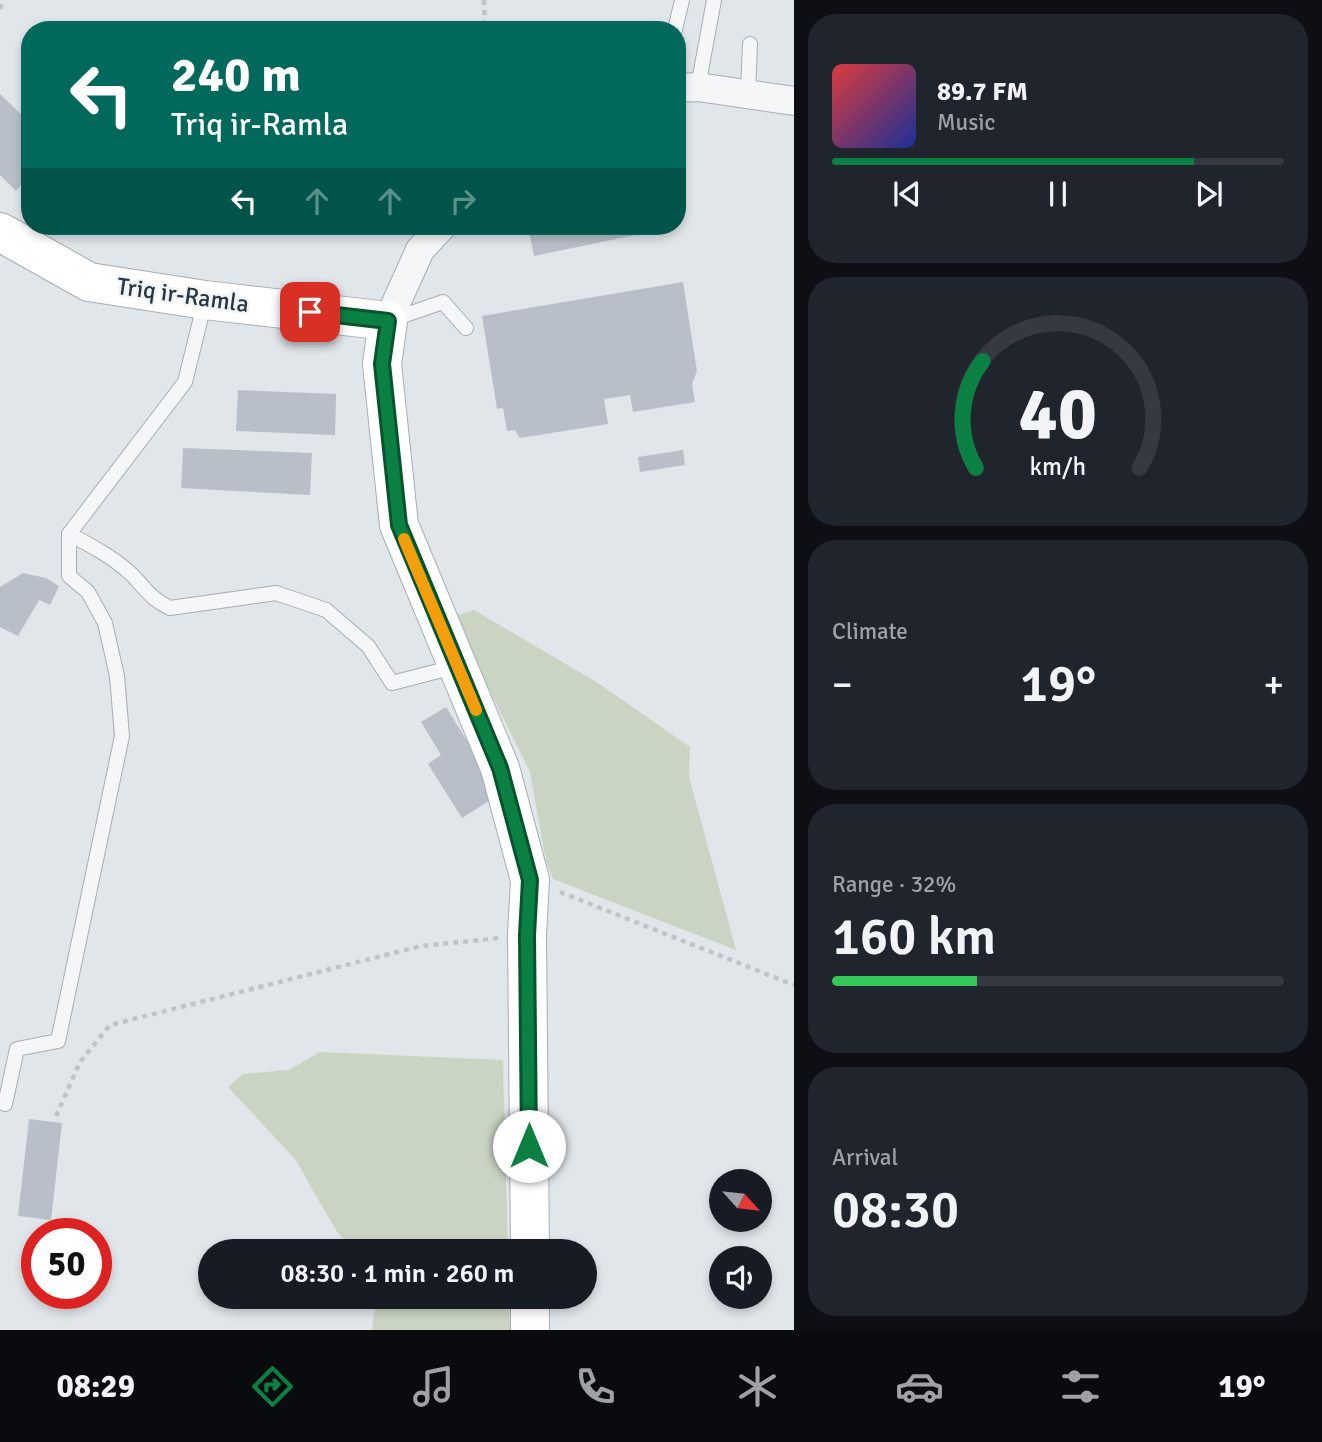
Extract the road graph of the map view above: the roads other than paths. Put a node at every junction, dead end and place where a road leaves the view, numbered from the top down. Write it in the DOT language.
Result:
graph roads {
  1 [pos="682,0"];
  2 [pos="714,0"];
  3 [pos="677,21"];
  4 [pos="750,44"];
  5 [pos="688,87"];
  6 [pos="748,94"];
  7 [pos="793,103"];
  8 [pos="0,232"];
  9 [pos="434,235"];
  10 [pos="205,300"];
  11 [pos="388,321"];
  12 [pos="466,328"];
  13 [pos="69,534"];
  14 [pos="457,666"];
  15 [pos="5,1104"];
  16 [pos="530,1239"];
  17 [pos="530,1309"];
  18 [pos="530,1330"];
  1 -- 3 [label="lane"];
  2 -- 5 [label="lane"];
  4 -- 6 [label="lane"];
  5 -- 6 [label="street"];
  6 -- 7 [label="street"];
  8 -- 10 [label="main road, Triq ir-Ramla"];
  9 -- 11 [label="street"];
  10 -- 11 [label="main road, Triq ir-Ramla"];
  10 -- 13 [label="lane"];
  11 -- 12 [label="lane"];
  11 -- 14 [label="main road"];
  13 -- 14 [label="lane"];
  13 -- 15 [label="lane"];
  14 -- 16 [label="main road"];
  17 -- 18 [label="main road"];
}
